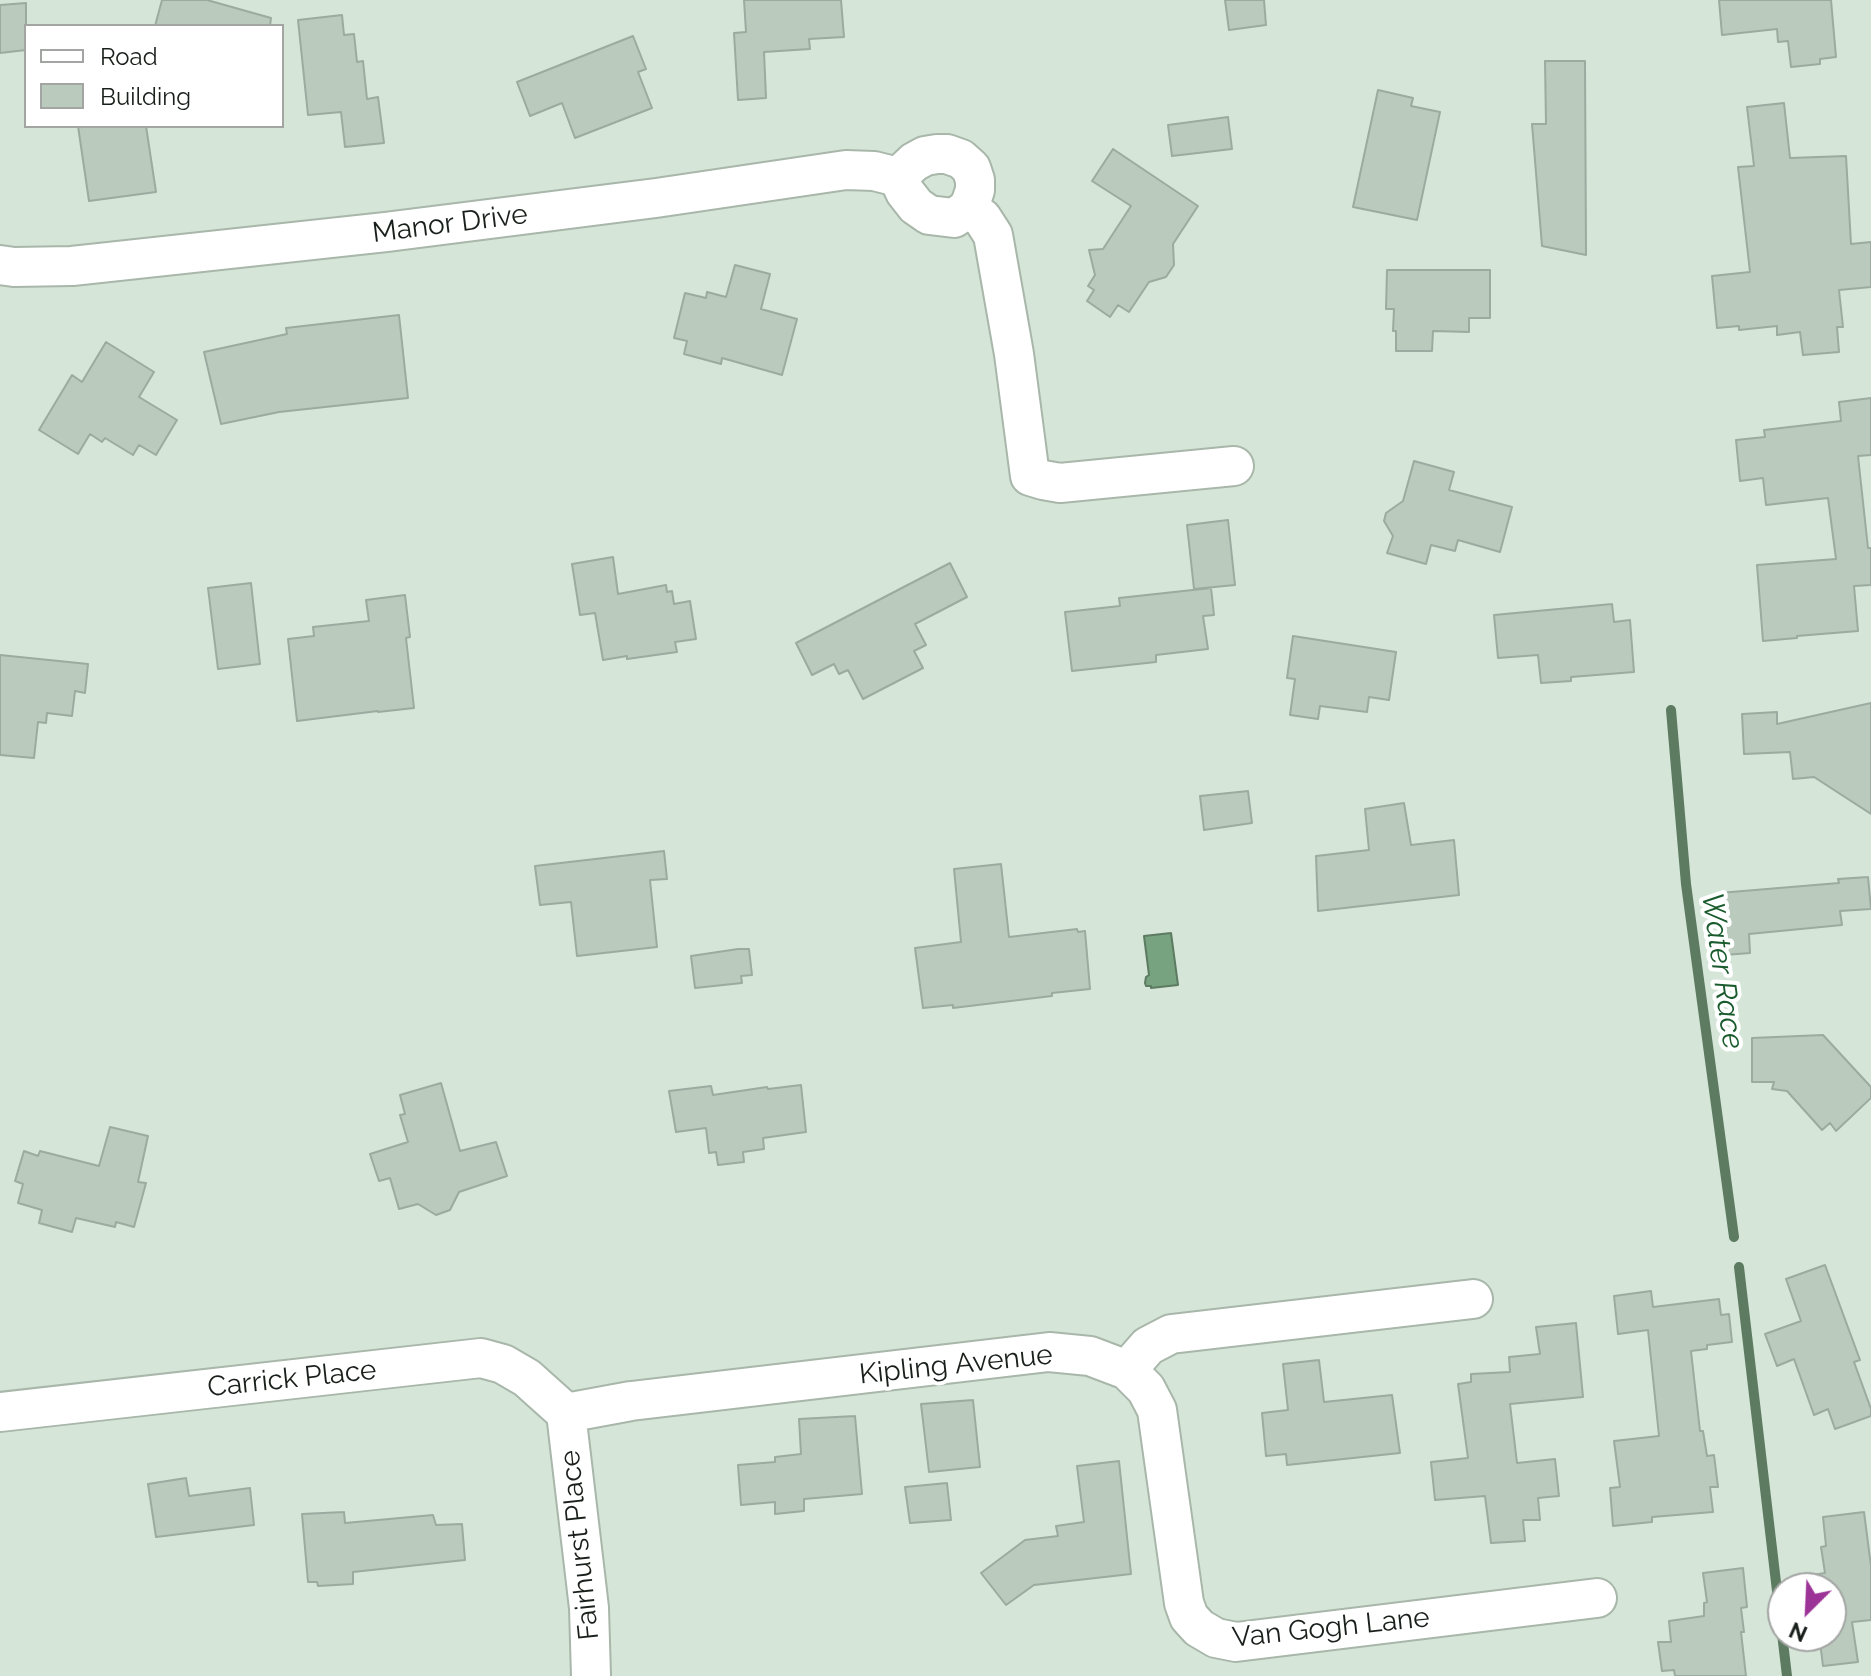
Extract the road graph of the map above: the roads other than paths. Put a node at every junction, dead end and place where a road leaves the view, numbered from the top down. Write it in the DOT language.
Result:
graph roads {
  1 [pos="898,177"];
  2 [pos="967,209"];
  3 [pos="0,265"];
  4 [pos="1234,466"];
  5 [pos="1473,1299"];
  6 [pos="1127,1370"];
  7 [pos="0,1412"];
  8 [pos="566,1413"];
  9 [pos="1597,1598"];
  10 [pos="591,1676"];
  1 -- 2 [label="street"];
  1 -- 2 [label="street"];
  1 -- 3 [label="street, Manor Drive"];
  2 -- 4 [label="street"];
  5 -- 6 [label="street"];
  6 -- 8 [label="street, Kipling Avenue"];
  6 -- 9 [label="street, Van Gogh Lane"];
  7 -- 8 [label="street, Carrick Place"];
  8 -- 10 [label="street, Fairhurst Place"];
}
